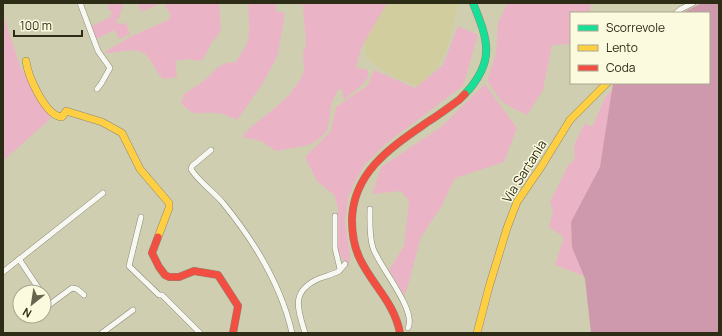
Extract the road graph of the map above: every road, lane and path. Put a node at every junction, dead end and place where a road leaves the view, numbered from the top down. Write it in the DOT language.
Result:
graph roads {
  1 [pos="80,3"];
  2 [pos="474,3"];
  3 [pos="693,3"];
  4 [pos="677,12"];
  5 [pos="26,61"];
  6 [pos="606,84"];
  7 [pos="97,89"];
  8 [pos="211,150"];
  9 [pos="103,193"];
  10 [pos="370,208"];
  11 [pos="335,216"];
  12 [pos="141,217"];
  13 [pos="19,259"];
  14 [pos="345,264"];
  15 [pos="339,271"];
  16 [pos="3,272"];
  17 [pos="36,284"];
  18 [pos="84,295"];
  19 [pos="52,303"];
  20 [pos="133,310"];
  21 [pos="408,328"];
  22 [pos="399,329"];
  23 [pos="102,333"];
  24 [pos="200,333"];
  25 [pos="233,333"];
  26 [pos="292,333"];
  27 [pos="305,333"];
  28 [pos="403,333"];
  29 [pos="477,333"];
  1 -- 7 [label="street"];
  2 -- 22 [label="street"];
  3 -- 4 [label="street"];
  5 -- 25 [label="street"];
  6 -- 29 [label="street, Via Sartania"];
  8 -- 26 [label="street"];
  9 -- 13 [label="street"];
  10 -- 21 [label="street"];
  11 -- 15 [label="street"];
  12 -- 24 [label="street"];
  13 -- 16 [label="street"];
  13 -- 17 [label="street"];
  14 -- 15 [label="street"];
  15 -- 27 [label="street"];
  18 -- 19 [label="street"];
  20 -- 23 [label="street"];
  21 -- 22 [label="street"];
  21 -- 28 [label="street"];
}
